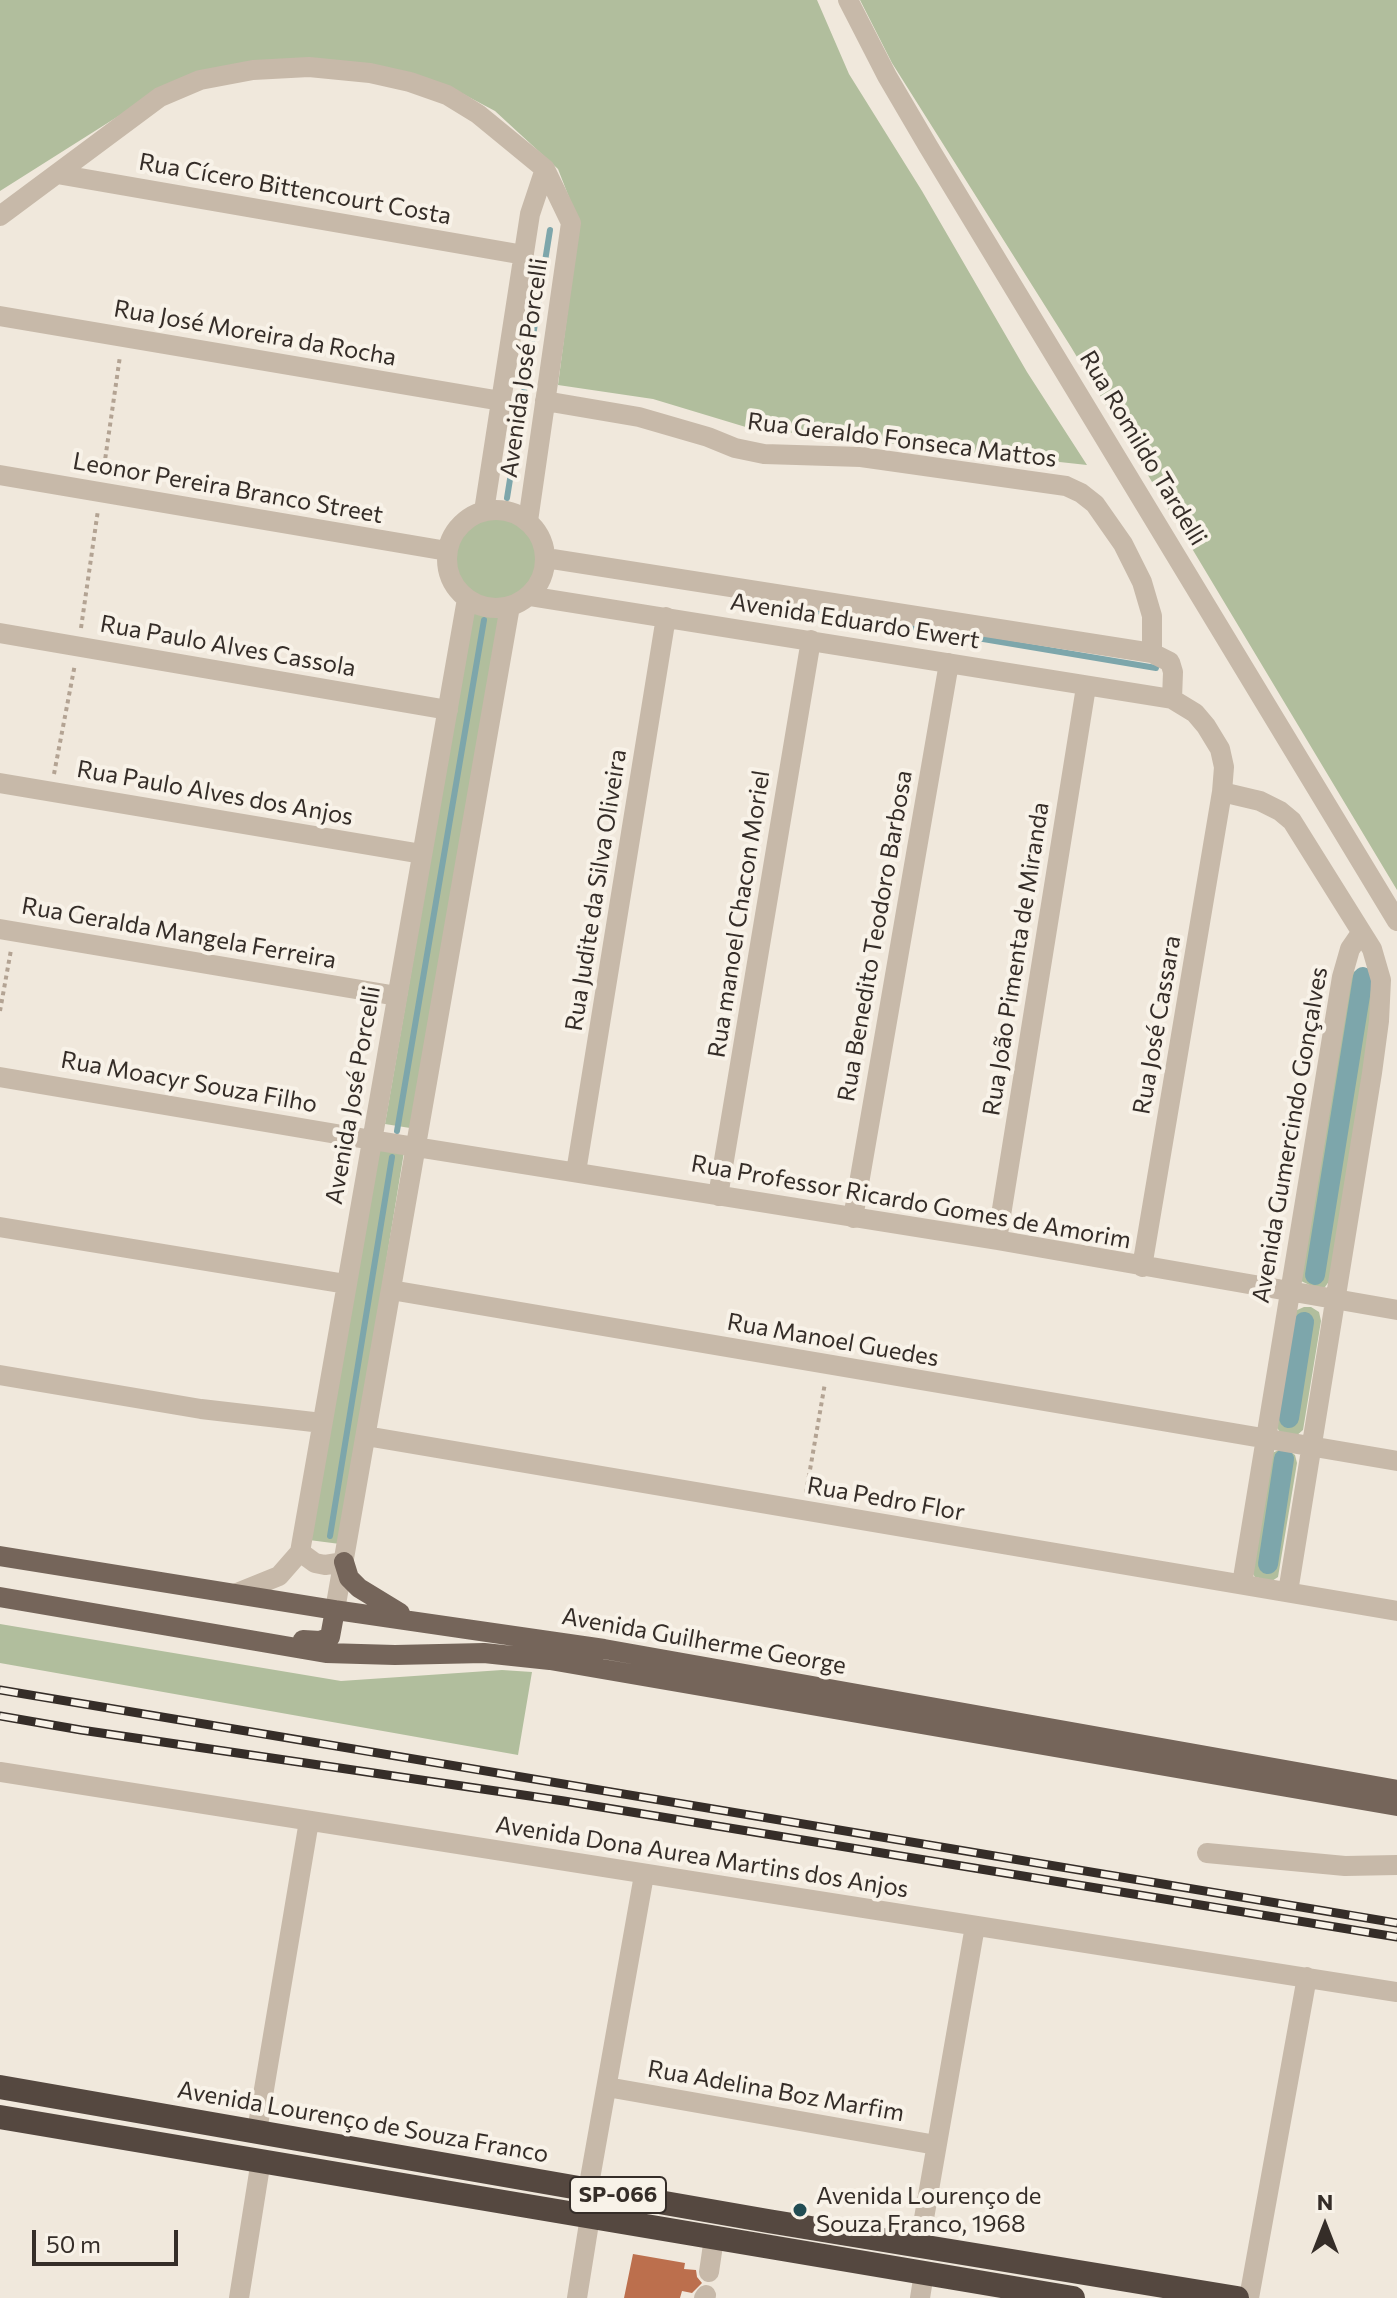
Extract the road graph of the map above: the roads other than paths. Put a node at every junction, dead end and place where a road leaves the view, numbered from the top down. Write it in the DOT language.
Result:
graph roads {
  1 [pos="848,0"];
  2 [pos="545,169"];
  3 [pos="57,174"];
  4 [pos="530,214"];
  5 [pos="0,216"];
  6 [pos="571,223"];
  7 [pos="524,255"];
  8 [pos="0,316"];
  9 [pos="501,401"];
  10 [pos="545,401"];
  11 [pos="0,475"];
  12 [pos="484,511"];
  13 [pos="528,521"];
  14 [pos="447,551"];
  15 [pos="546,558"];
  16 [pos="467,599"];
  17 [pos="519,601"];
  18 [pos="666,617"];
  19 [pos="0,633"];
  20 [pos="811,640"];
  21 [pos="1152,653"];
  22 [pos="949,663"];
  23 [pos="1086,687"];
  24 [pos="1172,699"];
  25 [pos="448,710"];
  26 [pos="0,783"];
  27 [pos="1222,792"];
  28 [pos="422,854"];
  29 [pos="1397,921"];
  30 [pos="7,930"];
  31 [pos="1361,933"];
  32 [pos="397,996"];
  33 [pos="0,1077"];
  34 [pos="372,1140"];
  35 [pos="416,1147"];
  36 [pos="576,1172"];
  37 [pos="718,1196"];
  38 [pos="853,1218"];
  39 [pos="0,1227"];
  40 [pos="997,1240"];
  41 [pos="1142,1267"];
  42 [pos="346,1284"];
  43 [pos="391,1290"];
  44 [pos="1290,1292"];
  45 [pos="1335,1300"];
  46 [pos="1397,1310"];
  47 [pos="0,1375"];
  48 [pos="322,1423"];
  49 [pos="366,1436"];
  50 [pos="1266,1440"];
  51 [pos="1310,1447"];
  52 [pos="1397,1461"];
  53 [pos="300,1552"];
  54 [pos="0,1556"];
  55 [pos="344,1562"];
  56 [pos="1242,1584"];
  57 [pos="1288,1592"];
  58 [pos="237,1593"];
  59 [pos="0,1597"];
  60 [pos="335,1610"];
  61 [pos="1397,1611"];
  62 [pos="418,1620"];
  63 [pos="231,1636"];
  64 [pos="0,1772"];
  65 [pos="1397,1790"];
  66 [pos="1397,1806"];
  67 [pos="309,1821"];
  68 [pos="1207,1853"];
  69 [pos="1397,1865"];
  70 [pos="644,1875"];
  71 [pos="975,1926"];
  72 [pos="1307,1977"];
  73 [pos="1397,1992"];
  74 [pos="0,2087"];
  75 [pos="607,2087"];
  76 [pos="0,2117"];
  77 [pos="257,2131"];
  78 [pos="936,2145"];
  79 [pos="261,2160"];
  80 [pos="588,2190"];
  81 [pos="590,2217"];
  82 [pos="714,2238"];
  83 [pos="919,2247"];
  84 [pos="709,2272"];
  85 [pos="924,2273"];
  86 [pos="239,2298"];
  87 [pos="577,2298"];
  88 [pos="920,2298"];
  89 [pos="1073,2298"];
  90 [pos="1237,2298"];
  91 [pos="1249,2298"];
  1 -- 29 [label="street, Rua Romildo Tardelli"];
  2 -- 3 [label="street"];
  2 -- 4 [label="street, Avenida José Porcelli"];
  2 -- 6 [label="street"];
  3 -- 5 [label="street"];
  3 -- 7 [label="street, Rua Cícero Bittencourt Costa"];
  4 -- 6 [label="street"];
  4 -- 7 [label="street, Avenida José Porcelli"];
  6 -- 10 [label="street, Avenida José Porcelli"];
  7 -- 9 [label="street, Avenida José Porcelli"];
  8 -- 9 [label="street, Rua José Moreira da Rocha"];
  9 -- 12 [label="street, Avenida José Porcelli"];
  10 -- 13 [label="street, Avenida José Porcelli"];
  10 -- 21 [label="street, Rua Geraldo Fonseca Mattos"];
  11 -- 14 [label="street, Leonor Pereira Branco Street"];
  12 -- 13 [label="street"];
  12 -- 14 [label="street"];
  13 -- 15 [label="street"];
  14 -- 16 [label="street"];
  15 -- 17 [label="street"];
  15 -- 21 [label="street, Avenida Eduardo Ewert"];
  16 -- 17 [label="street"];
  16 -- 25 [label="street, Avenida José Porcelli"];
  17 -- 18 [label="street, Avenida Eduardo Ewert"];
  17 -- 35 [label="street"];
  18 -- 20 [label="street, Avenida Eduardo Ewert"];
  18 -- 36 [label="street, Rua Judite da Silva Oliveira"];
  19 -- 25 [label="street, Rua Paulo Alves Cassola"];
  20 -- 22 [label="street, Avenida Eduardo Ewert"];
  20 -- 37 [label="street, Rua manoel Chacon Moriel"];
  21 -- 24 [label="street"];
  22 -- 23 [label="street, Avenida Eduardo Ewert"];
  22 -- 38 [label="street, Rua Benedito Teodoro Barbosa"];
  23 -- 24 [label="street, Avenida Eduardo Ewert"];
  23 -- 40 [label="street, Rua João Pimenta de Miranda"];
  24 -- 27 [label="street, Rua José Cassara"];
  25 -- 28 [label="street, Avenida José Porcelli"];
  26 -- 28 [label="street, Rua Paulo Alves dos Anjos"];
  27 -- 31 [label="street"];
  27 -- 41 [label="street, Rua José Cassara"];
  28 -- 32 [label="street, Avenida José Porcelli"];
  30 -- 32 [label="street, Rua Geralda Mangela Ferreira"];
  31 -- 44 [label="street, Avenida Gumercindo Gonçalves"];
  31 -- 45 [label="street"];
  32 -- 34 [label="street, Avenida José Porcelli"];
  33 -- 34 [label="street, Rua Moacyr Souza Filho"];
  34 -- 35 [label="street, Rua Moacyr Souza Filho"];
  34 -- 42 [label="street, Avenida José Porcelli"];
  35 -- 36 [label="street, Rua Professor Ricardo Gomes de Amorim"];
  35 -- 43 [label="street"];
  36 -- 37 [label="street, Rua Professor Ricardo Gomes de Amorim"];
  37 -- 38 [label="street, Rua Professor Ricardo Gomes de Amorim"];
  38 -- 40 [label="street, Rua Professor Ricardo Gomes de Amorim"];
  39 -- 42 [label="street"];
  40 -- 41 [label="street, Rua Professor Ricardo Gomes de Amorim"];
  41 -- 44 [label="street, Rua Professor Ricardo Gomes de Amorim"];
  42 -- 48 [label="street, Avenida José Porcelli"];
  43 -- 49 [label="street"];
  43 -- 50 [label="street, Rua Manoel Guedes"];
  44 -- 45 [label="street, Rua Professor Ricardo Gomes de Amorim"];
  44 -- 50 [label="street, Avenida Gumercindo Gonçalves"];
  45 -- 46 [label="street, Rua Professor Ricardo Gomes de Amorim"];
  45 -- 51 [label="street"];
  47 -- 48 [label="street"];
  48 -- 53 [label="street, Avenida José Porcelli"];
  49 -- 55 [label="street"];
  49 -- 56 [label="street, Rua Pedro Flor"];
  50 -- 51 [label="street, Rua Manoel Guedes"];
  50 -- 56 [label="street, Avenida Gumercindo Gonçalves"];
  51 -- 52 [label="street, Rua Manoel Guedes"];
  51 -- 57 [label="street"];
  53 -- 55 [label="street"];
  53 -- 58 [label="street"];
  54 -- 58 [label="main road, Avenida Guilherme George"];
  55 -- 60 [label="street"];
  55 -- 62 [label="main road"];
  56 -- 57 [label="street, Rua Pedro Flor"];
  57 -- 61 [label="street, Rua Pedro Flor"];
  58 -- 60 [label="main road, Avenida Guilherme George"];
  59 -- 63 [label="main road, Avenida Guilherme George"];
  60 -- 62 [label="main road, Avenida Guilherme George"];
  60 -- 63 [label="main road"];
  62 -- 65 [label="main road, Avenida Guilherme George"];
  63 -- 66 [label="main road, Avenida Guilherme George"];
  64 -- 67 [label="street, Avenida Dona Aurea Martins dos Anjos"];
  67 -- 70 [label="street, Avenida Dona Aurea Martins dos Anjos"];
  67 -- 77 [label="street"];
  68 -- 69 [label="street"];
  70 -- 71 [label="street, Avenida Dona Aurea Martins dos Anjos"];
  70 -- 75 [label="street"];
  71 -- 72 [label="street, Avenida Dona Aurea Martins dos Anjos"];
  71 -- 78 [label="street"];
  72 -- 73 [label="street, Avenida Dona Aurea Martins dos Anjos"];
  72 -- 91 [label="street"];
  74 -- 77 [label="highway, Avenida Lourenço de Souza Franco / SP-066"];
  75 -- 78 [label="street, Rua Adelina Boz Marfim"];
  75 -- 80 [label="street"];
  76 -- 79 [label="highway, SP-066"];
  77 -- 80 [label="highway, Avenida Lourenço de Souza Franco / SP-066"];
  78 -- 83 [label="street"];
  79 -- 81 [label="highway, SP-066"];
  79 -- 86 [label="street"];
  80 -- 83 [label="highway, Avenida Lourenço de Souza Franco / SP-066"];
  81 -- 82 [label="highway, SP-066"];
  81 -- 87 [label="street"];
  82 -- 84 [label="street"];
  82 -- 85 [label="highway, SP-066"];
  83 -- 90 [label="highway, Avenida Lourenço de Souza Franco / SP-066"];
  85 -- 88 [label="street"];
  85 -- 89 [label="highway, SP-066"];
}
